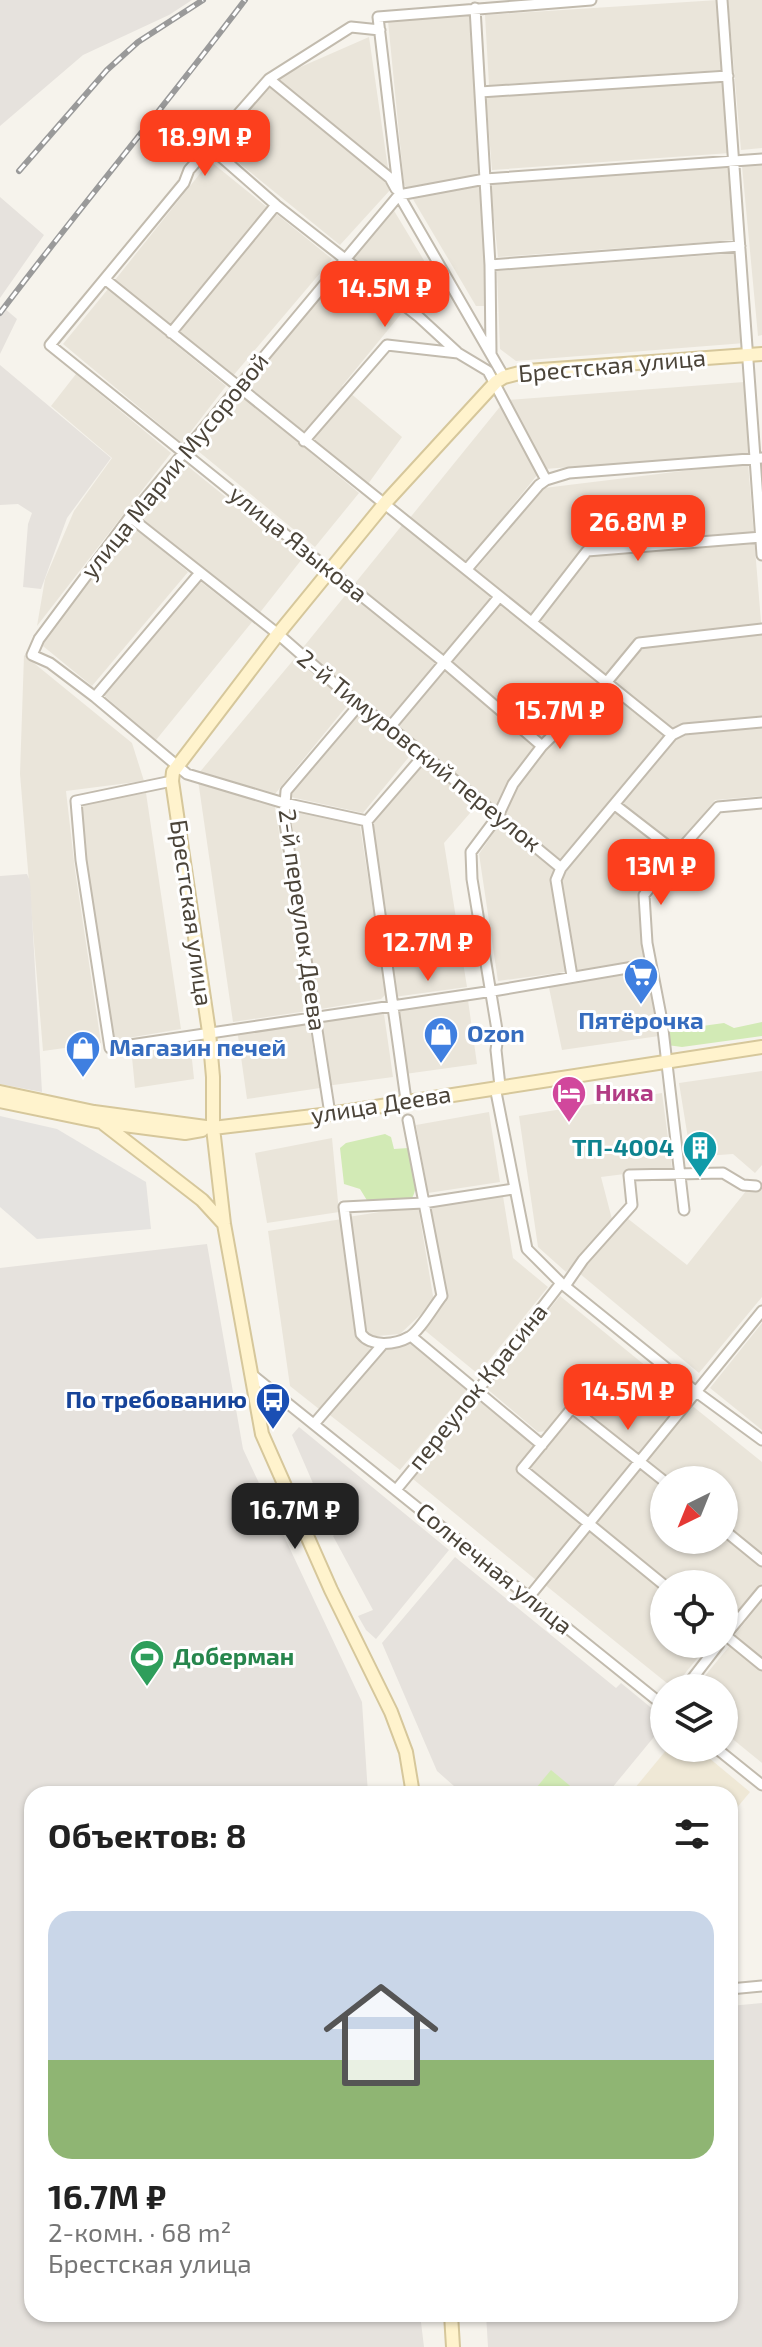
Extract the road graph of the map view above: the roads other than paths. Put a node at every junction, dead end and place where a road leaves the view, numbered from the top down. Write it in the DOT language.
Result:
graph roads {
  1 [pos="591,0"];
  2 [pos="722,0"];
  3 [pos="475,8"];
  4 [pos="380,30"];
  5 [pos="728,76"];
  6 [pos="269,79"];
  7 [pos="480,92"];
  8 [pos="211,148"];
  9 [pos="762,159"];
  10 [pos="736,160"];
  11 [pos="485,179"];
  12 [pos="399,195"];
  13 [pos="276,205"];
  14 [pos="740,246"];
  15 [pos="346,258"];
  16 [pos="490,265"];
  17 [pos="106,280"];
  18 [pos="171,333"];
  19 [pos="458,353"];
  20 [pos="762,354"];
  21 [pos="491,355"];
  22 [pos="746,355"];
  23 [pos="500,380"];
  24 [pos="237,388"];
  25 [pos="304,441"];
  26 [pos="183,452"];
  27 [pos="758,458"];
  28 [pos="546,480"];
  29 [pos="385,503"];
  30 [pos="130,517"];
  31 [pos="761,538"];
  32 [pos="762,555"];
  33 [pos="467,569"];
  34 [pos="331,570"];
  35 [pos="199,574"];
  36 [pos="499,597"];
  37 [pos="532,622"];
  38 [pos="762,629"];
  39 [pos="278,634"];
  40 [pos="445,663"];
  41 [pos="606,683"];
  42 [pos="95,697"];
  43 [pos="359,705"];
  44 [pos="762,722"];
  45 [pos="390,727"];
  46 [pos="672,735"];
  47 [pos="542,746"];
  48 [pos="424,755"];
  49 [pos="176,767"];
  50 [pos="172,781"];
  51 [pos="284,803"];
  52 [pos="762,803"];
  53 [pos="615,805"];
  54 [pos="498,816"];
  55 [pos="367,821"];
  56 [pos="677,853"];
  57 [pos="561,868"];
  58 [pos="651,964"];
  59 [pos="572,976"];
  60 [pos="493,991"];
  61 [pos="392,1004"];
  62 [pos="314,1016"];
  63 [pos="209,1032"];
  64 [pos="762,1047"];
  65 [pos="665,1062"];
  66 [pos="498,1087"];
  67 [pos="0,1092"];
  68 [pos="406,1100"];
  69 [pos="0,1101"];
  70 [pos="330,1114"];
  71 [pos="408,1120"];
  72 [pos="101,1122"];
  73 [pos="213,1128"];
  74 [pos="681,1172"];
  75 [pos="760,1185"];
  76 [pos="513,1189"];
  77 [pos="423,1203"];
  78 [pos="684,1210"];
  79 [pos="224,1224"];
  80 [pos="563,1285"];
  81 [pos="762,1311"];
  82 [pos="411,1336"];
  83 [pos="383,1344"];
  84 [pos="250,1373"];
  85 [pos="478,1390"];
  86 [pos="695,1391"];
  87 [pos="314,1424"];
  88 [pos="762,1440"];
  89 [pos="542,1445"];
  90 [pos="639,1461"];
  91 [pos="650,1470"];
  92 [pos="396,1490"];
  93 [pos="589,1523"];
  94 [pos="738,1541"];
  95 [pos="762,1561"];
  96 [pos="650,1573"];
  97 [pos="762,1591"];
  98 [pos="529,1597"];
  99 [pos="738,1620"];
  100 [pos="738,1646"];
  101 [pos="708,1658"];
  102 [pos="762,1665"];
  103 [pos="696,1674"];
  104 [pos="650,1695"];
  105 [pos="733,1762"];
  106 [pos="762,1785"];
  107 [pos="412,1786"];
  108 [pos="762,1986"];
  109 [pos="738,1988"];
  110 [pos="451,2322"];
  111 [pos="453,2347"];
  1 -- 3 [label="street"];
  2 -- 5 [label="street"];
  3 -- 4 [label="street"];
  3 -- 7 [label="street"];
  4 -- 6 [label="street"];
  4 -- 12 [label="street"];
  5 -- 7 [label="street"];
  5 -- 10 [label="street"];
  6 -- 8 [label="street"];
  6 -- 12 [label="street"];
  7 -- 11 [label="street"];
  8 -- 13 [label="street"];
  8 -- 17 [label="street"];
  9 -- 10 [label="street"];
  10 -- 11 [label="street"];
  10 -- 14 [label="street"];
  11 -- 12 [label="street"];
  11 -- 16 [label="street"];
  12 -- 15 [label="street, улица Марии Мусоровой"];
  12 -- 21 [label="street"];
  13 -- 15 [label="street"];
  13 -- 18 [label="street"];
  14 -- 16 [label="street"];
  14 -- 22 [label="street"];
  15 -- 19 [label="street"];
  15 -- 24 [label="street, улица Марии Мусоровой"];
  16 -- 21 [label="street"];
  17 -- 18 [label="street"];
  17 -- 26 [label="street, улица Языкова"];
  18 -- 24 [label="street"];
  19 -- 23 [label="street"];
  19 -- 25 [label="street"];
  20 -- 22 [label="street, Брестская улица"];
  21 -- 23 [label="street"];
  22 -- 23 [label="street, Брестская улица"];
  22 -- 27 [label="street"];
  23 -- 28 [label="street"];
  23 -- 29 [label="street, Брестская улица"];
  24 -- 25 [label="street"];
  24 -- 26 [label="street, улица Марии Мусоровой"];
  25 -- 29 [label="street"];
  26 -- 30 [label="street, улица Марии Мусоровой"];
  26 -- 34 [label="street, улица Языкова"];
  27 -- 28 [label="street"];
  27 -- 31 [label="street"];
  28 -- 33 [label="street"];
  29 -- 33 [label="street"];
  29 -- 34 [label="street, Брестская улица"];
  30 -- 35 [label="street, 2-й Тимуровский переулок"];
  30 -- 42 [label="street, улица Марии Мусоровой"];
  31 -- 32 [label="street"];
  31 -- 37 [label="street"];
  33 -- 36 [label="street"];
  34 -- 39 [label="street, Брестская улица"];
  34 -- 40 [label="street, улица Языкова"];
  35 -- 39 [label="street, 2-й Тимуровский переулок"];
  35 -- 42 [label="street"];
  36 -- 37 [label="street"];
  36 -- 40 [label="street"];
  37 -- 41 [label="street"];
  38 -- 41 [label="street"];
  39 -- 43 [label="street, 2-й Тимуровский переулок"];
  39 -- 49 [label="street, Брестская улица"];
  40 -- 45 [label="street"];
  40 -- 47 [label="street, улица Языкова"];
  41 -- 46 [label="street"];
  41 -- 47 [label="street"];
  42 -- 49 [label="street"];
  43 -- 45 [label="street, 2-й Тимуровский переулок"];
  43 -- 51 [label="street, 2-й переулок Деева"];
  44 -- 46 [label="street"];
  45 -- 48 [label="street, 2-й Тимуровский переулок"];
  46 -- 53 [label="street"];
  47 -- 54 [label="street"];
  48 -- 54 [label="street, 2-й Тимуровский переулок"];
  48 -- 55 [label="street"];
  49 -- 50 [label="street, Брестская улица"];
  49 -- 51 [label="street"];
  50 -- 63 [label="street, Брестская улица"];
  50 -- 63 [label="street"];
  51 -- 55 [label="street"];
  51 -- 62 [label="street, 2-й переулок Деева"];
  52 -- 56 [label="street"];
  53 -- 56 [label="street"];
  53 -- 57 [label="street"];
  54 -- 57 [label="street, 2-й Тимуровский переулок"];
  54 -- 60 [label="street"];
  55 -- 61 [label="street"];
  56 -- 58 [label="street"];
  57 -- 59 [label="street"];
  58 -- 59 [label="street"];
  58 -- 65 [label="street"];
  59 -- 60 [label="street"];
  60 -- 61 [label="street"];
  60 -- 66 [label="street"];
  61 -- 62 [label="street"];
  61 -- 68 [label="street"];
  62 -- 63 [label="street"];
  62 -- 70 [label="street, 2-й переулок Деева"];
  63 -- 73 [label="street, Брестская улица"];
  64 -- 65 [label="street, улица Деева"];
  65 -- 66 [label="street, улица Деева"];
  65 -- 74 [label="street"];
  66 -- 68 [label="street, улица Деева"];
  66 -- 76 [label="street"];
  67 -- 73 [label="street, улица Деева"];
  68 -- 70 [label="street, улица Деева"];
  69 -- 72 [label="street"];
  70 -- 73 [label="street, улица Деева"];
  71 -- 77 [label="street"];
  72 -- 73 [label="street"];
  72 -- 79 [label="street"];
  73 -- 79 [label="street, Брестская улица"];
  74 -- 75 [label="street, переулок Красина"];
  74 -- 78 [label="street"];
  74 -- 80 [label="street, переулок Красина"];
  76 -- 77 [label="street"];
  76 -- 80 [label="street"];
  77 -- 82 [label="street"];
  77 -- 83 [label="street"];
  79 -- 84 [label="street, Брестская улица"];
  80 -- 85 [label="street, переулок Красина"];
  80 -- 86 [label="street"];
  81 -- 86 [label="street"];
  82 -- 83 [label="street"];
  82 -- 85 [label="street"];
  83 -- 87 [label="street"];
  84 -- 87 [label="street, Солнечная улица"];
  84 -- 107 [label="street, Брестская улица"];
  85 -- 89 [label="street"];
  85 -- 92 [label="street, переулок Красина"];
  86 -- 88 [label="street"];
  86 -- 90 [label="street"];
  87 -- 92 [label="street, Солнечная улица"];
  89 -- 90 [label="street"];
  89 -- 93 [label="street"];
  90 -- 91 [label="street"];
  90 -- 93 [label="street"];
  92 -- 98 [label="street, Солнечная улица"];
  93 -- 96 [label="street"];
  93 -- 98 [label="street"];
  94 -- 95 [label="street"];
  97 -- 99 [label="street"];
  98 -- 104 [label="street, Солнечная улица"];
  100 -- 102 [label="street"];
  101 -- 103 [label="street"];
  105 -- 106 [label="street"];
  108 -- 109 [label="street"];
  110 -- 111 [label="street"];
}
